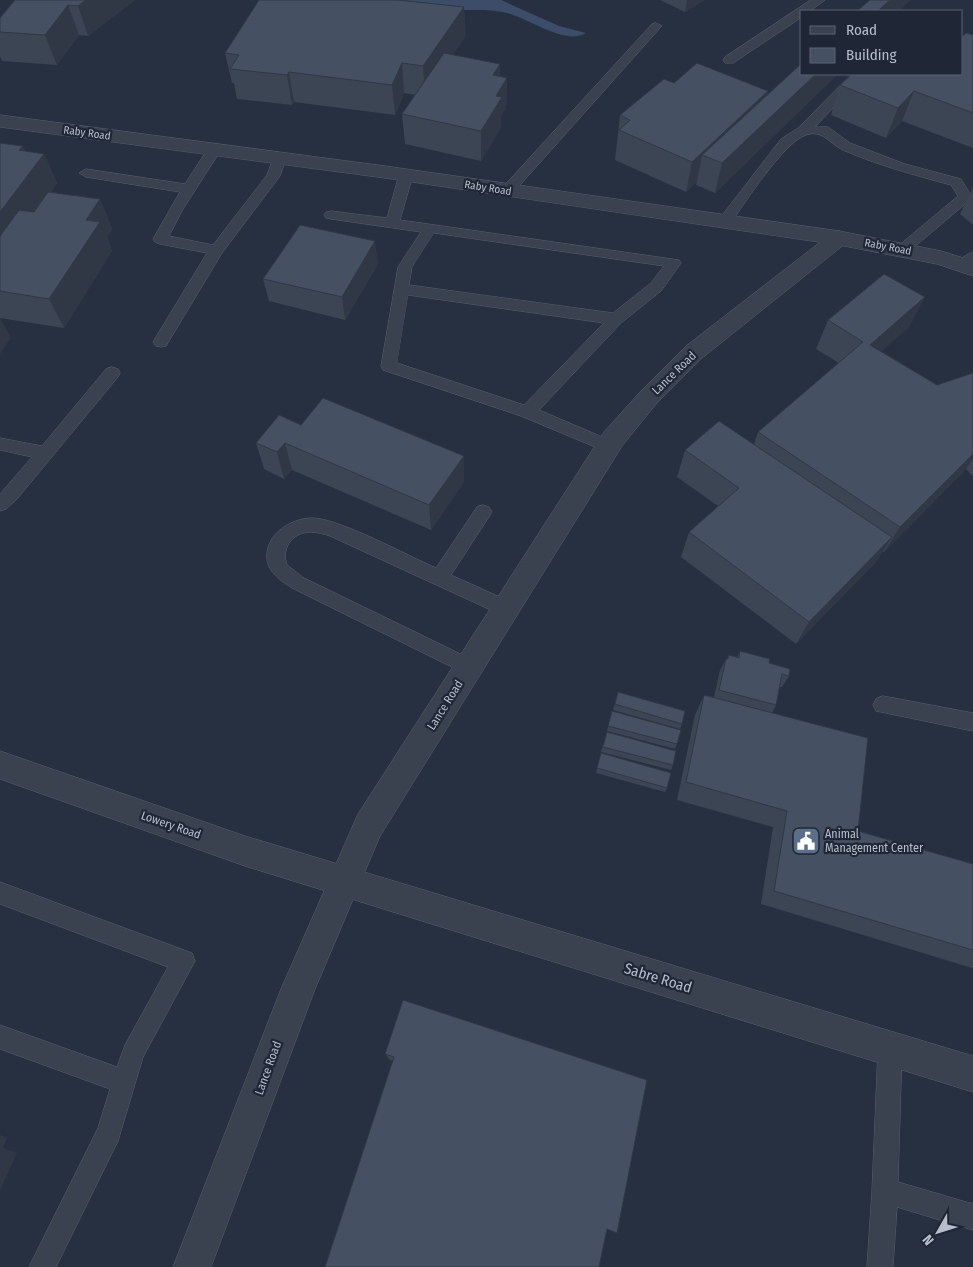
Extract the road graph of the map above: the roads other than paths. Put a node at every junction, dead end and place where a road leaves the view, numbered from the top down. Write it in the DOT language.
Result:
graph roads {
  1 [pos="818,0"];
  2 [pos="803,10"];
  3 [pos="800,12"];
  4 [pos="656,26"];
  5 [pos="729,60"];
  6 [pos="858,75"];
  7 [pos="0,121"];
  8 [pos="803,131"];
  9 [pos="214,150"];
  10 [pos="279,159"];
  11 [pos="86,173"];
  12 [pos="406,175"];
  13 [pos="189,189"];
  14 [pos="749,189"];
  15 [pos="507,191"];
  16 [pos="969,195"];
  17 [pos="331,216"];
  18 [pos="725,221"];
  19 [pos="392,223"];
  20 [pos="430,228"];
  21 [pos="839,238"];
  22 [pos="216,250"];
  23 [pos="902,250"];
  24 [pos="969,264"];
  25 [pos="402,289"];
  26 [pos="616,319"];
  27 [pos="161,342"];
  28 [pos="112,373"];
  29 [pos="526,412"];
  30 [pos="0,444"];
  31 [pos="608,446"];
  32 [pos="45,454"];
  33 [pos="0,504"];
  34 [pos="483,512"];
  35 [pos="439,579"];
  36 [pos="506,609"];
  37 [pos="468,668"];
  38 [pos="883,705"];
  39 [pos="973,722"];
  40 [pos="1,766"];
  41 [pos="342,881"];
  42 [pos="0,893"];
  43 [pos="0,1037"];
  44 [pos="890,1049"];
  45 [pos="973,1074"];
  46 [pos="124,1082"];
  47 [pos="885,1191"];
  48 [pos="973,1217"];
  49 [pos="42,1267"];
  50 [pos="192,1267"];
  51 [pos="880,1267"];
  1 -- 2 [label="lane"];
  3 -- 5 [label="lane"];
  4 -- 15 [label="lane"];
  6 -- 8 [label="lane"];
  7 -- 9 [label="street, Raby Road"];
  8 -- 14 [label="lane"];
  8 -- 16 [label="lane"];
  9 -- 10 [label="street, Raby Road"];
  9 -- 13 [label="lane"];
  10 -- 12 [label="street, Raby Road"];
  10 -- 22 [label="lane"];
  11 -- 13 [label="lane"];
  12 -- 15 [label="street, Raby Road"];
  12 -- 19 [label="lane"];
  13 -- 22 [label="lane"];
  14 -- 18 [label="lane"];
  15 -- 18 [label="street, Raby Road"];
  16 -- 23 [label="lane"];
  17 -- 19 [label="lane"];
  18 -- 21 [label="street, Raby Road"];
  19 -- 20 [label="lane"];
  20 -- 25 [label="lane"];
  20 -- 26 [label="lane"];
  21 -- 23 [label="street, Raby Road"];
  21 -- 31 [label="street, Lance Road"];
  22 -- 27 [label="lane"];
  23 -- 24 [label="street, Raby Road"];
  25 -- 26 [label="lane"];
  25 -- 29 [label="lane"];
  26 -- 29 [label="lane"];
  28 -- 32 [label="lane"];
  29 -- 31 [label="lane"];
  30 -- 32 [label="lane"];
  31 -- 36 [label="street, Lance Road"];
  32 -- 33 [label="lane"];
  34 -- 35 [label="lane"];
  35 -- 36 [label="lane"];
  35 -- 37 [label="lane"];
  36 -- 37 [label="street, Lance Road"];
  37 -- 41 [label="street, Lance Road"];
  38 -- 39 [label="lane"];
  40 -- 41 [label="street, Lowery Road"];
  41 -- 44 [label="street, Sabre Road"];
  41 -- 50 [label="street, Lance Road"];
  42 -- 46 [label="lane"];
  43 -- 46 [label="lane"];
  44 -- 45 [label="street, Sabre Road"];
  44 -- 47 [label="lane"];
  46 -- 49 [label="lane"];
  47 -- 48 [label="lane"];
  47 -- 51 [label="lane"];
}
